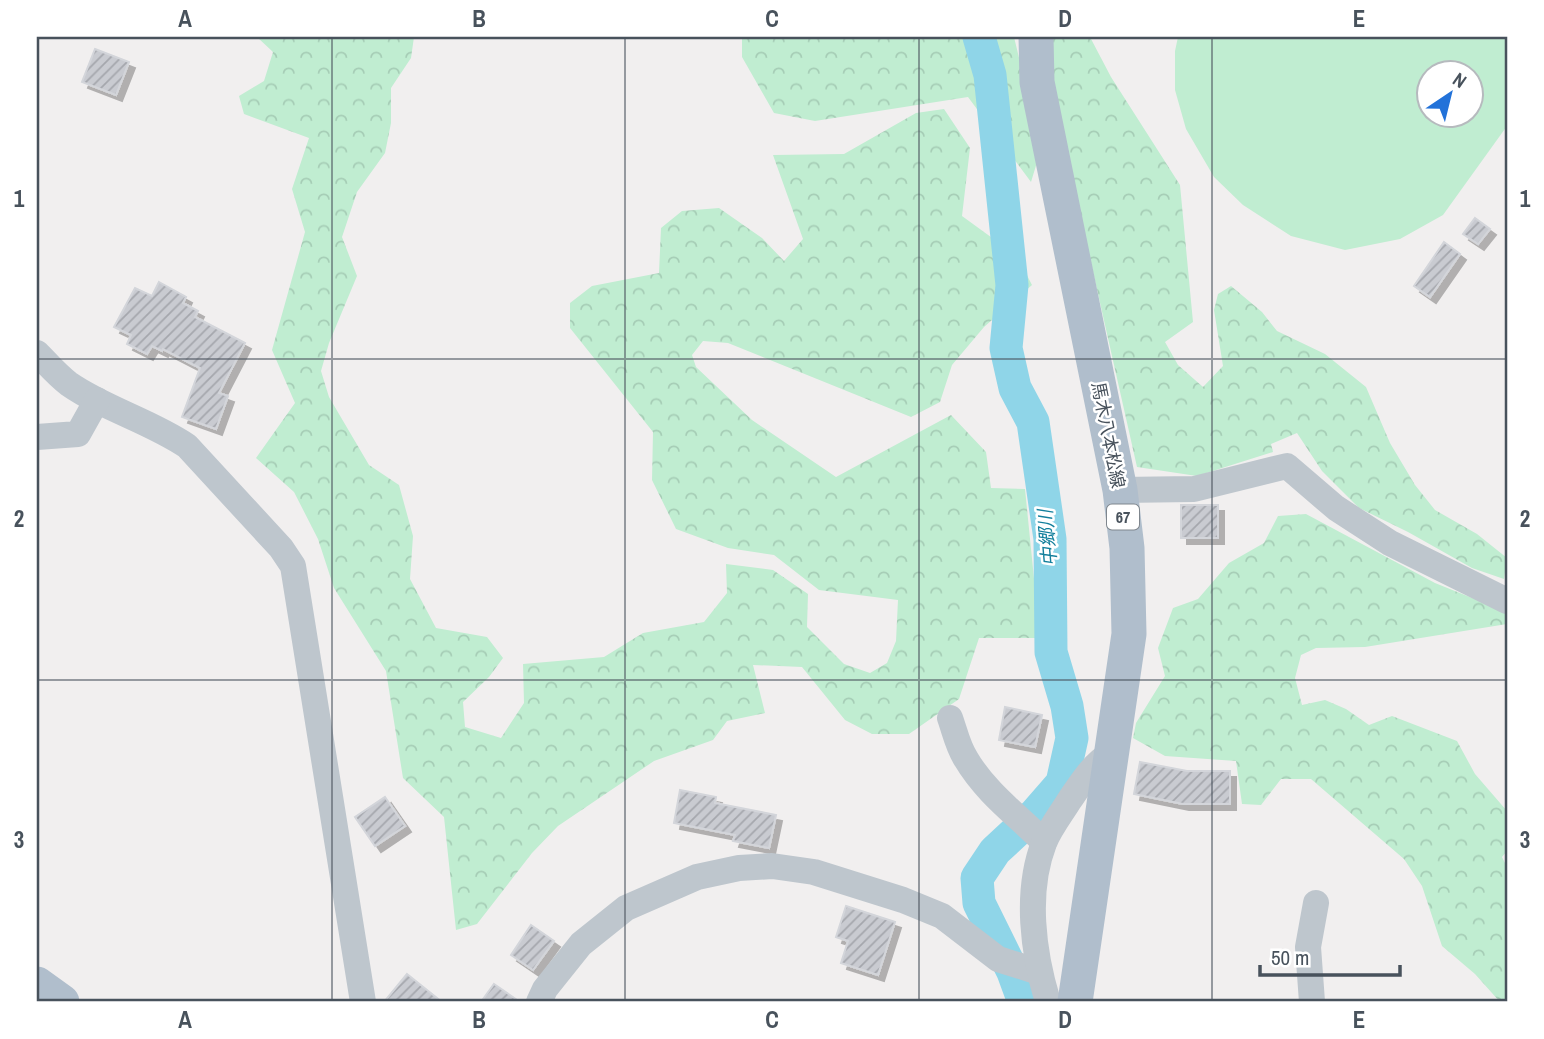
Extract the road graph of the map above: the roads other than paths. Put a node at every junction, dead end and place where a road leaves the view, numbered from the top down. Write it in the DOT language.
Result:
graph roads {
  1 [pos="1036,37"];
  2 [pos="37,353"];
  3 [pos="97,400"];
  4 [pos="37,437"];
  5 [pos="1120,489"];
  6 [pos="1507,601"];
  7 [pos="950,718"];
  8 [pos="1111,753"];
  9 [pos="1031,830"];
  10 [pos="1316,902"];
  11 [pos="1019,966"];
  12 [pos="37,984"];
  13 [pos="62,1002"];
  14 [pos="363,1002"];
  15 [pos="539,1002"];
  16 [pos="1048,1002"];
  17 [pos="1075,1002"];
  18 [pos="1312,1002"];
  1 -- 5 [label="main road, 馬木八本松線 / 67"];
  2 -- 3 [label="street"];
  3 -- 4 [label="street"];
  3 -- 14 [label="street"];
  5 -- 6 [label="street"];
  5 -- 8 [label="main road, 馬木八本松線 / 67"];
  7 -- 9 [label="street"];
  8 -- 9 [label="street"];
  8 -- 17 [label="main road, 馬木八本松線 / 67"];
  9 -- 11 [label="street"];
  10 -- 18 [label="street"];
  11 -- 15 [label="street"];
  11 -- 16 [label="street"];
  12 -- 13 [label="main road"];
}
